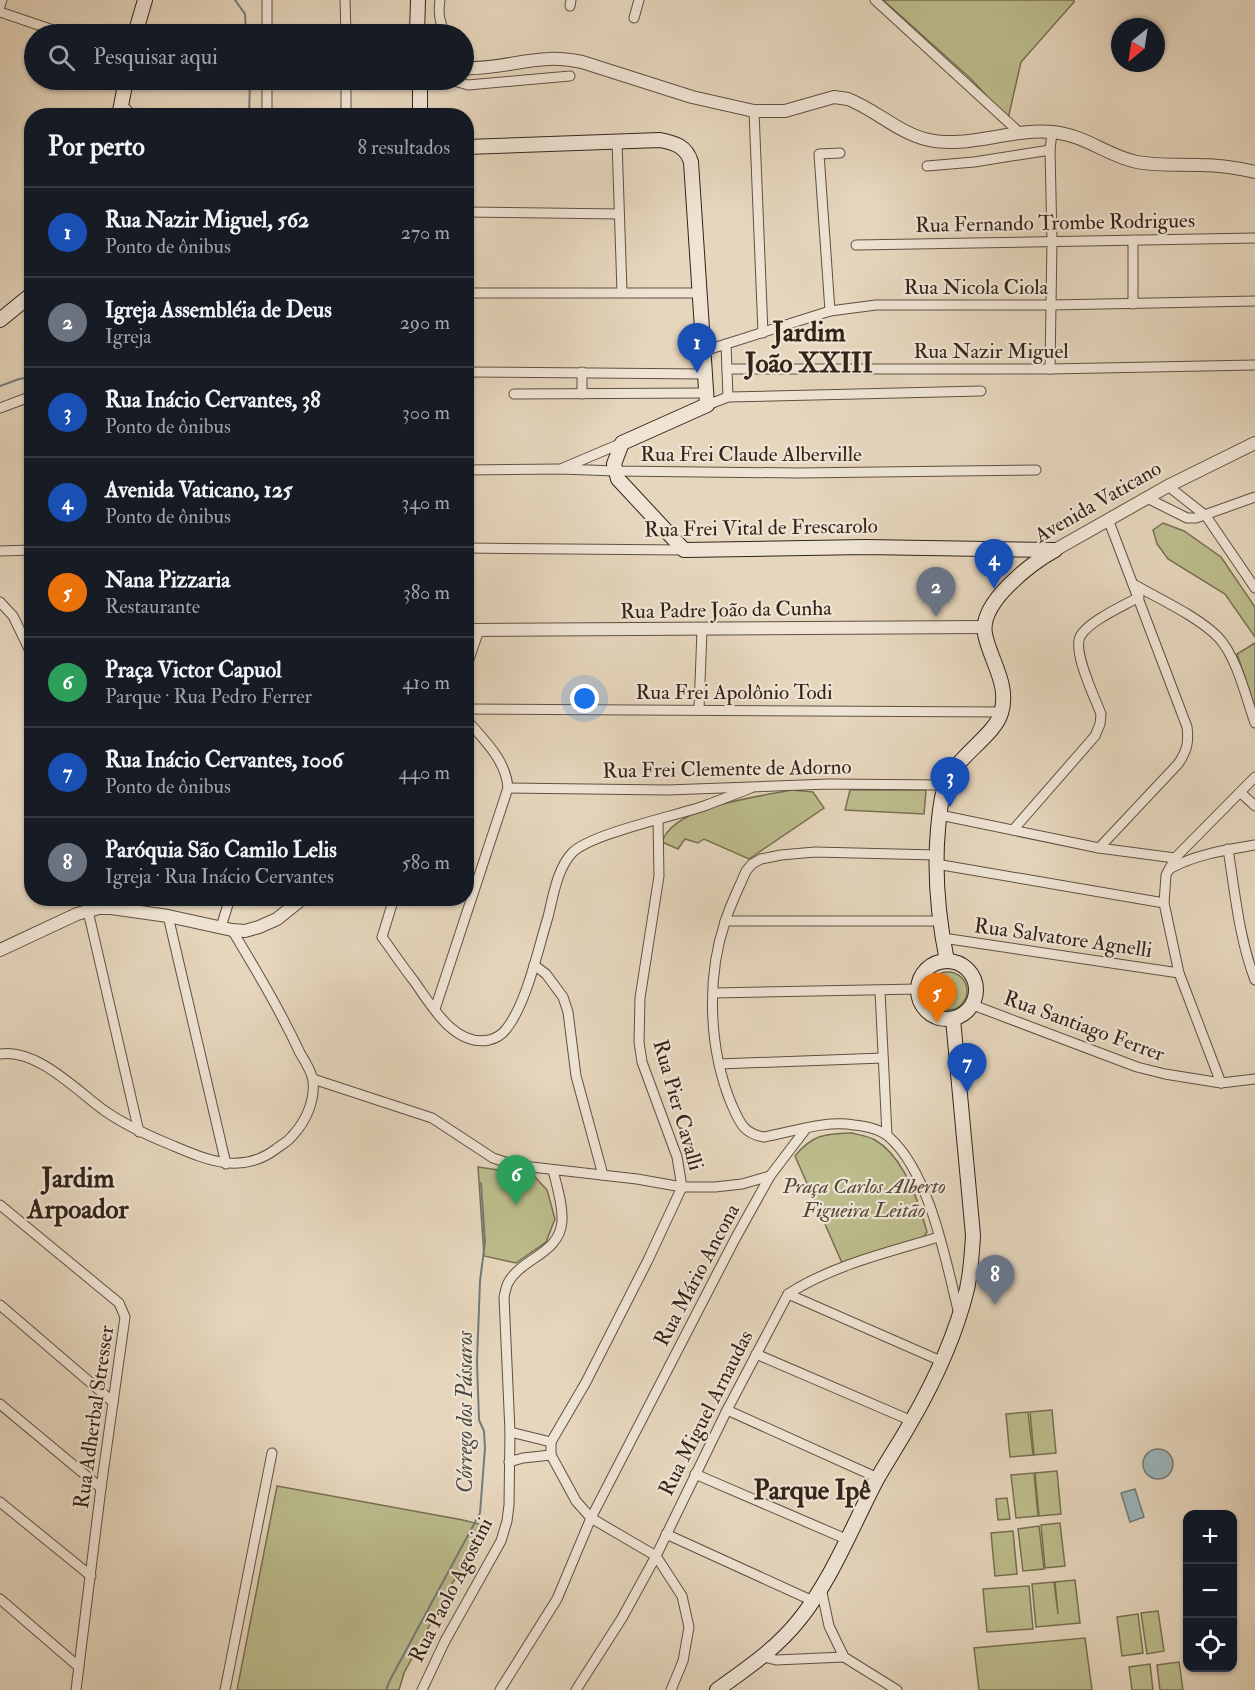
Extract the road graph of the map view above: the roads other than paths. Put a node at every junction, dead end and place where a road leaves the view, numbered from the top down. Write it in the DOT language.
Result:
graph roads {
  1 [pos="2,0"];
  2 [pos="145,0"];
  3 [pos="267,0"];
  4 [pos="345,0"];
  5 [pos="418,0"];
  6 [pos="440,0"];
  7 [pos="639,0"];
  8 [pos="875,0"];
  9 [pos="0,6"];
  10 [pos="0,12"];
  11 [pos="634,18"];
  12 [pos="35,24"];
  13 [pos="138,24"];
  14 [pos="267,24"];
  15 [pos="346,24"];
  16 [pos="417,24"];
  17 [pos="441,24"];
  18 [pos="474,67"];
  19 [pos="570,76"];
  20 [pos="474,85"];
  21 [pos="124,90"];
  22 [pos="267,90"];
  23 [pos="346,90"];
  24 [pos="420,90"];
  25 [pos="120,108"];
  26 [pos="267,108"];
  27 [pos="346,108"];
  28 [pos="420,108"];
  29 [pos="754,111"];
  30 [pos="1052,132"];
  31 [pos="1020,133"];
  32 [pos="617,141"];
  33 [pos="474,147"];
  34 [pos="1050,150"];
  35 [pos="840,153"];
  36 [pos="927,166"];
  37 [pos="1255,172"];
  38 [pos="474,212"];
  39 [pos="619,214"];
  40 [pos="1255,238"];
  41 [pos="1133,240"];
  42 [pos="1052,241"];
  43 [pos="856,245"];
  44 [pos="474,292"];
  45 [pos="622,292"];
  46 [pos="701,293"];
  47 [pos="24,300"];
  48 [pos="1255,301"];
  49 [pos="1133,304"];
  50 [pos="1051,305"];
  51 [pos="830,311"];
  52 [pos="0,320"];
  53 [pos="764,333"];
  54 [pos="726,344"];
  55 [pos="704,351"];
  56 [pos="1255,365"];
  57 [pos="727,369"];
  58 [pos="1050,369"];
  59 [pos="474,372"];
  60 [pos="582,372"];
  61 [pos="705,374"];
  62 [pos="981,391"];
  63 [pos="514,394"];
  64 [pos="582,394"];
  65 [pos="728,397"];
  66 [pos="24,399"];
  67 [pos="706,399"];
  68 [pos="0,408"];
  69 [pos="622,443"];
  70 [pos="1255,443"];
  71 [pos="561,469"];
  72 [pos="474,470"];
  73 [pos="1035,470"];
  74 [pos="615,471"];
  75 [pos="1168,486"];
  76 [pos="1255,497"];
  77 [pos="1147,498"];
  78 [pos="1206,516"];
  79 [pos="1108,519"];
  80 [pos="474,548"];
  81 [pos="1055,549"];
  82 [pos="24,550"];
  83 [pos="684,550"];
  84 [pos="0,551"];
  85 [pos="1135,585"];
  86 [pos="1255,588"];
  87 [pos="1139,597"];
  88 [pos="0,602"];
  89 [pos="985,627"];
  90 [pos="474,630"];
  91 [pos="702,630"];
  92 [pos="24,639"];
  93 [pos="474,709"];
  94 [pos="699,709"];
  95 [pos="1002,712"];
  96 [pos="1255,723"];
  97 [pos="474,729"];
  98 [pos="1255,777"];
  99 [pos="945,785"];
  100 [pos="508,788"];
  101 [pos="751,788"];
  102 [pos="1241,793"];
  103 [pos="1255,806"];
  104 [pos="939,815"];
  105 [pos="658,820"];
  106 [pos="1013,830"];
  107 [pos="1255,845"];
  108 [pos="1099,848"];
  109 [pos="1228,849"];
  110 [pos="1175,858"];
  111 [pos="936,860"];
  112 [pos="1169,869"];
  113 [pos="474,891"];
  114 [pos="1164,903"];
  115 [pos="84,906"];
  116 [pos="86,906"];
  117 [pos="94,906"];
  118 [pos="229,906"];
  119 [pos="296,906"];
  120 [pos="392,906"];
  121 [pos="469,906"];
  122 [pos="168,916"];
  123 [pos="725,921"];
  124 [pos="940,921"];
  125 [pos="226,928"];
  126 [pos="943,938"];
  127 [pos="0,950"];
  128 [pos="947,961"];
  129 [pos="534,965"];
  130 [pos="1179,973"];
  131 [pos="1255,980"];
  132 [pos="918,989"];
  133 [pos="880,991"];
  134 [pos="713,993"];
  135 [pos="973,1005"];
  136 [pos="435,1009"];
  137 [pos="953,1019"];
  138 [pos="0,1054"];
  139 [pos="883,1058"];
  140 [pos="719,1064"];
  141 [pos="313,1079"];
  142 [pos="1255,1079"];
  143 [pos="1221,1083"];
  144 [pos="805,1130"];
  145 [pos="139,1132"];
  146 [pos="887,1135"];
  147 [pos="226,1164"];
  148 [pos="553,1170"];
  149 [pos="603,1175"];
  150 [pos="770,1176"];
  151 [pos="682,1187"];
  152 [pos="0,1205"];
  153 [pos="939,1237"];
  154 [pos="788,1294"];
  155 [pos="0,1305"];
  156 [pos="959,1314"];
  157 [pos="756,1354"];
  158 [pos="940,1361"];
  159 [pos="113,1402"];
  160 [pos="0,1404"];
  161 [pos="727,1410"];
  162 [pos="912,1420"];
  163 [pos="510,1432"];
  164 [pos="551,1442"];
  165 [pos="272,1453"];
  166 [pos="551,1455"];
  167 [pos="509,1462"];
  168 [pos="695,1474"];
  169 [pos="878,1478"];
  170 [pos="101,1488"];
  171 [pos="0,1502"];
  172 [pos="591,1518"];
  173 [pos="666,1534"];
  174 [pos="846,1539"];
  175 [pos="656,1556"];
  176 [pos="91,1576"];
  177 [pos="821,1588"];
  178 [pos="0,1599"];
  179 [pos="813,1601"];
  180 [pos="764,1657"];
  181 [pos="844,1657"];
  182 [pos="79,1667"];
  183 [pos="76,1690"];
  184 [pos="225,1690"];
  185 [pos="422,1690"];
  186 [pos="500,1690"];
  187 [pos="576,1690"];
  188 [pos="671,1690"];
  189 [pos="717,1690"];
  190 [pos="897,1690"];
  1 -- 9 [label="street"];
  2 -- 13 [label="main road"];
  3 -- 14 [label="street"];
  4 -- 15 [label="street"];
  5 -- 16 [label="main road"];
  6 -- 17 [label="street"];
  7 -- 11 [label="street"];
  8 -- 31 [label="street"];
  10 -- 12 [label="street"];
  18 -- 29 [label="street"];
  19 -- 20 [label="street"];
  21 -- 25 [label="main road"];
  22 -- 26 [label="street"];
  23 -- 27 [label="street"];
  24 -- 28 [label="main road"];
  29 -- 31 [label="street"];
  29 -- 53 [label="street"];
  30 -- 31 [label="street"];
  30 -- 34 [label="street"];
  30 -- 37 [label="street"];
  32 -- 33 [label="main road"];
  32 -- 39 [label="street"];
  32 -- 46 [label="main road"];
  34 -- 36 [label="street"];
  34 -- 42 [label="street"];
  35 -- 51 [label="street"];
  38 -- 39 [label="street"];
  39 -- 45 [label="street"];
  40 -- 41 [label="street, Rua Fernando Trombe Rodrigues"];
  41 -- 42 [label="street, Rua Fernando Trombe Rodrigues"];
  41 -- 49 [label="street"];
  42 -- 43 [label="street, Rua Fernando Trombe Rodrigues"];
  42 -- 50 [label="street"];
  44 -- 45 [label="street"];
  45 -- 46 [label="street"];
  46 -- 55 [label="main road"];
  47 -- 52 [label="main road"];
  48 -- 49 [label="street, Rua Nicola Ciola"];
  49 -- 50 [label="street, Rua Nicola Ciola"];
  50 -- 51 [label="street, Rua Nicola Ciola"];
  50 -- 58 [label="street"];
  51 -- 53 [label="street, Rua Nicola Ciola"];
  53 -- 54 [label="street, Rua Nicola Ciola"];
  54 -- 55 [label="street, Rua Nicola Ciola"];
  54 -- 57 [label="street"];
  55 -- 61 [label="main road"];
  56 -- 58 [label="street, Rua Nazir Miguel"];
  57 -- 58 [label="street, Rua Nazir Miguel"];
  57 -- 65 [label="street"];
  59 -- 60 [label="street"];
  60 -- 61 [label="street"];
  60 -- 64 [label="street"];
  61 -- 67 [label="main road"];
  62 -- 65 [label="street"];
  63 -- 64 [label="street"];
  64 -- 67 [label="street"];
  65 -- 67 [label="street"];
  66 -- 68 [label="street"];
  67 -- 69 [label="main road"];
  69 -- 71 [label="street"];
  69 -- 74 [label="main road"];
  70 -- 75 [label="street, Avenida Vaticano"];
  71 -- 72 [label="street, Rua Frei Claude Alberville"];
  71 -- 74 [label="street, Rua Frei Claude Alberville"];
  73 -- 74 [label="street, Rua Frei Claude Alberville"];
  74 -- 83 [label="main road"];
  75 -- 77 [label="street, Avenida Vaticano"];
  75 -- 78 [label="street"];
  76 -- 78 [label="street"];
  77 -- 78 [label="street"];
  77 -- 79 [label="street, Avenida Vaticano"];
  78 -- 86 [label="street"];
  79 -- 81 [label="street, Avenida Vaticano"];
  79 -- 85 [label="street"];
  80 -- 83 [label="street, Rua Frei Vital de Frescarolo"];
  81 -- 83 [label="main road, Rua Frei Vital de Frescarolo"];
  81 -- 89 [label="main road, Avenida Vaticano"];
  82 -- 84 [label="street"];
  85 -- 87 [label="street"];
  85 -- 96 [label="street"];
  87 -- 106 [label="street"];
  87 -- 108 [label="street"];
  88 -- 92 [label="street"];
  89 -- 91 [label="street, Rua Padre João da Cunha"];
  89 -- 95 [label="main road"];
  90 -- 91 [label="street, Rua Padre João da Cunha"];
  91 -- 94 [label="street"];
  93 -- 94 [label="street, Rua Frei Apolônio Todi"];
  94 -- 95 [label="street, Rua Frei Apolônio Todi"];
  95 -- 99 [label="main road"];
  97 -- 100 [label="street"];
  98 -- 102 [label="street"];
  99 -- 101 [label="street, Rua Frei Clemente de Adorno"];
  99 -- 104 [label="main road"];
  100 -- 101 [label="street, Rua Frei Clemente de Adorno"];
  100 -- 113 [label="street"];
  101 -- 105 [label="street"];
  102 -- 103 [label="street"];
  102 -- 110 [label="street"];
  104 -- 106 [label="street"];
  104 -- 111 [label="main road"];
  105 -- 129 [label="street"];
  105 -- 151 [label="street, Rua Pier Cavalli"];
  106 -- 108 [label="street"];
  107 -- 109 [label="street"];
  108 -- 110 [label="street"];
  109 -- 112 [label="street"];
  109 -- 131 [label="street"];
  110 -- 112 [label="street"];
  111 -- 114 [label="street"];
  111 -- 123 [label="street"];
  111 -- 124 [label="main road"];
  112 -- 114 [label="street"];
  114 -- 130 [label="street"];
  115 -- 127 [label="street"];
  116 -- 145 [label="street"];
  117 -- 122 [label="street"];
  118 -- 125 [label="street"];
  119 -- 125 [label="street"];
  120 -- 136 [label="street"];
  121 -- 136 [label="street"];
  122 -- 125 [label="street"];
  122 -- 147 [label="street"];
  123 -- 124 [label="street"];
  123 -- 134 [label="street"];
  124 -- 126 [label="main road"];
  125 -- 141 [label="street"];
  126 -- 128 [label="main road"];
  126 -- 130 [label="street, Rua Salvatore Agnelli"];
  128 -- 132 [label="main road"];
  128 -- 135 [label="main road"];
  129 -- 136 [label="street"];
  129 -- 149 [label="street"];
  130 -- 143 [label="street"];
  132 -- 133 [label="street"];
  132 -- 137 [label="main road"];
  133 -- 134 [label="street"];
  133 -- 139 [label="street"];
  134 -- 140 [label="street"];
  135 -- 137 [label="main road"];
  135 -- 143 [label="street, Rua Santiago Ferrer"];
  137 -- 156 [label="main road"];
  138 -- 145 [label="street"];
  139 -- 140 [label="street"];
  139 -- 146 [label="street"];
  140 -- 144 [label="street"];
  141 -- 147 [label="street"];
  141 -- 148 [label="street"];
  142 -- 143 [label="street, Rua Santiago Ferrer"];
  144 -- 146 [label="street"];
  144 -- 150 [label="street, Rua Mário Ancona"];
  145 -- 147 [label="street"];
  146 -- 153 [label="street"];
  148 -- 149 [label="street"];
  148 -- 163 [label="street, Rua Paolo Agostini"];
  149 -- 151 [label="street"];
  150 -- 151 [label="street"];
  150 -- 172 [label="street, Rua Mário Ancona"];
  151 -- 164 [label="street, Rua Pier Cavalli"];
  152 -- 159 [label="street, Rua Adherbal Stresser"];
  153 -- 154 [label="street"];
  153 -- 156 [label="street"];
  154 -- 157 [label="street, Rua Miguel Arnaudas"];
  154 -- 158 [label="street"];
  155 -- 159 [label="street"];
  156 -- 158 [label="main road"];
  157 -- 161 [label="street, Rua Miguel Arnaudas"];
  157 -- 162 [label="street"];
  158 -- 162 [label="main road"];
  159 -- 170 [label="street, Rua Adherbal Stresser"];
  160 -- 170 [label="street"];
  161 -- 168 [label="street, Rua Miguel Arnaudas"];
  161 -- 169 [label="street"];
  162 -- 169 [label="main road"];
  163 -- 164 [label="street"];
  163 -- 167 [label="street, Rua Paolo Agostini"];
  164 -- 166 [label="street"];
  165 -- 184 [label="street"];
  166 -- 167 [label="street"];
  166 -- 172 [label="street"];
  167 -- 185 [label="street, Rua Paolo Agostini"];
  168 -- 173 [label="street, Rua Miguel Arnaudas"];
  168 -- 174 [label="street"];
  169 -- 174 [label="main road"];
  170 -- 176 [label="street, Rua Adherbal Stresser"];
  171 -- 176 [label="street"];
  172 -- 175 [label="street"];
  172 -- 186 [label="street, Rua Mário Ancona"];
  173 -- 175 [label="street, Rua Miguel Arnaudas"];
  173 -- 179 [label="street"];
  174 -- 177 [label="main road"];
  175 -- 187 [label="street, Rua Miguel Arnaudas"];
  175 -- 188 [label="street"];
  176 -- 182 [label="street, Rua Adherbal Stresser"];
  177 -- 179 [label="main road"];
  177 -- 181 [label="street"];
  178 -- 182 [label="street"];
  179 -- 180 [label="main road"];
  180 -- 181 [label="street"];
  180 -- 189 [label="main road"];
  181 -- 190 [label="street"];
  182 -- 183 [label="street, Rua Adherbal Stresser"];
}
